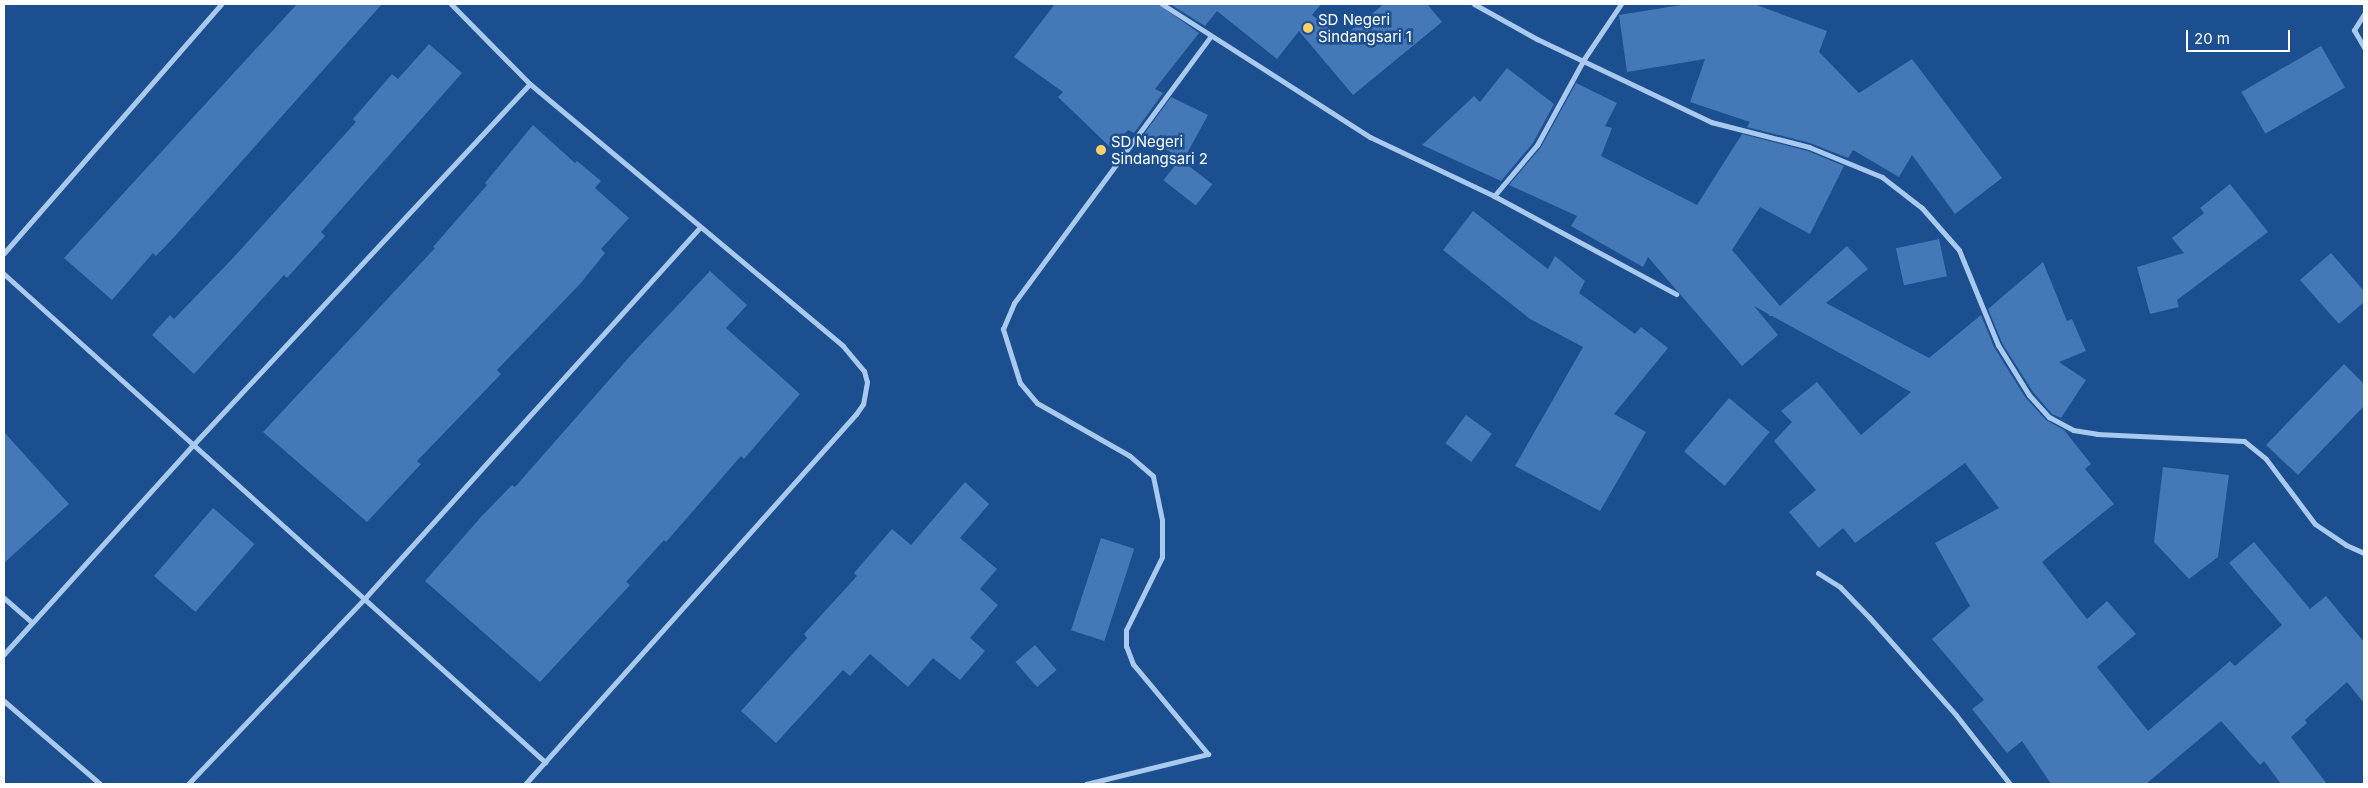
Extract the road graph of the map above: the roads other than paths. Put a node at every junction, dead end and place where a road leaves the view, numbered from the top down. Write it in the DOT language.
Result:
graph roads {
  1 [pos="221,4"];
  2 [pos="451,4"];
  3 [pos="1162,4"];
  4 [pos="1474,4"];
  5 [pos="1621,4"];
  6 [pos="2364,14"];
  7 [pos="1210,37"];
  8 [pos="2364,47"];
  9 [pos="1584,59"];
  10 [pos="530,84"];
  11 [pos="1494,196"];
  12 [pos="699,229"];
  13 [pos="4,254"];
  14 [pos="4,274"];
  15 [pos="1676,294"];
  16 [pos="192,446"];
  17 [pos="2364,553"];
  18 [pos="1818,573"];
  19 [pos="4,598"];
  20 [pos="365,598"];
  21 [pos="32,622"];
  22 [pos="4,654"];
  23 [pos="4,702"];
  24 [pos="545,762"];
  25 [pos="100,784"];
  26 [pos="188,784"];
  27 [pos="526,784"];
  28 [pos="1086,784"];
  29 [pos="2010,784"];
  1 -- 13 [label="street"];
  2 -- 10 [label="street"];
  3 -- 7 [label="street"];
  4 -- 9 [label="street"];
  5 -- 9 [label="street"];
  6 -- 8 [label="street"];
  7 -- 11 [label="street"];
  7 -- 28 [label="street"];
  9 -- 11 [label="street"];
  9 -- 17 [label="street"];
  10 -- 12 [label="street"];
  10 -- 16 [label="street"];
  11 -- 15 [label="street"];
  12 -- 20 [label="street"];
  12 -- 24 [label="street"];
  14 -- 16 [label="street"];
  16 -- 20 [label="street"];
  16 -- 21 [label="street"];
  18 -- 29 [label="street"];
  19 -- 21 [label="street"];
  20 -- 24 [label="street"];
  20 -- 26 [label="street"];
  21 -- 22 [label="street"];
  23 -- 25 [label="street"];
  24 -- 27 [label="street"];
}
